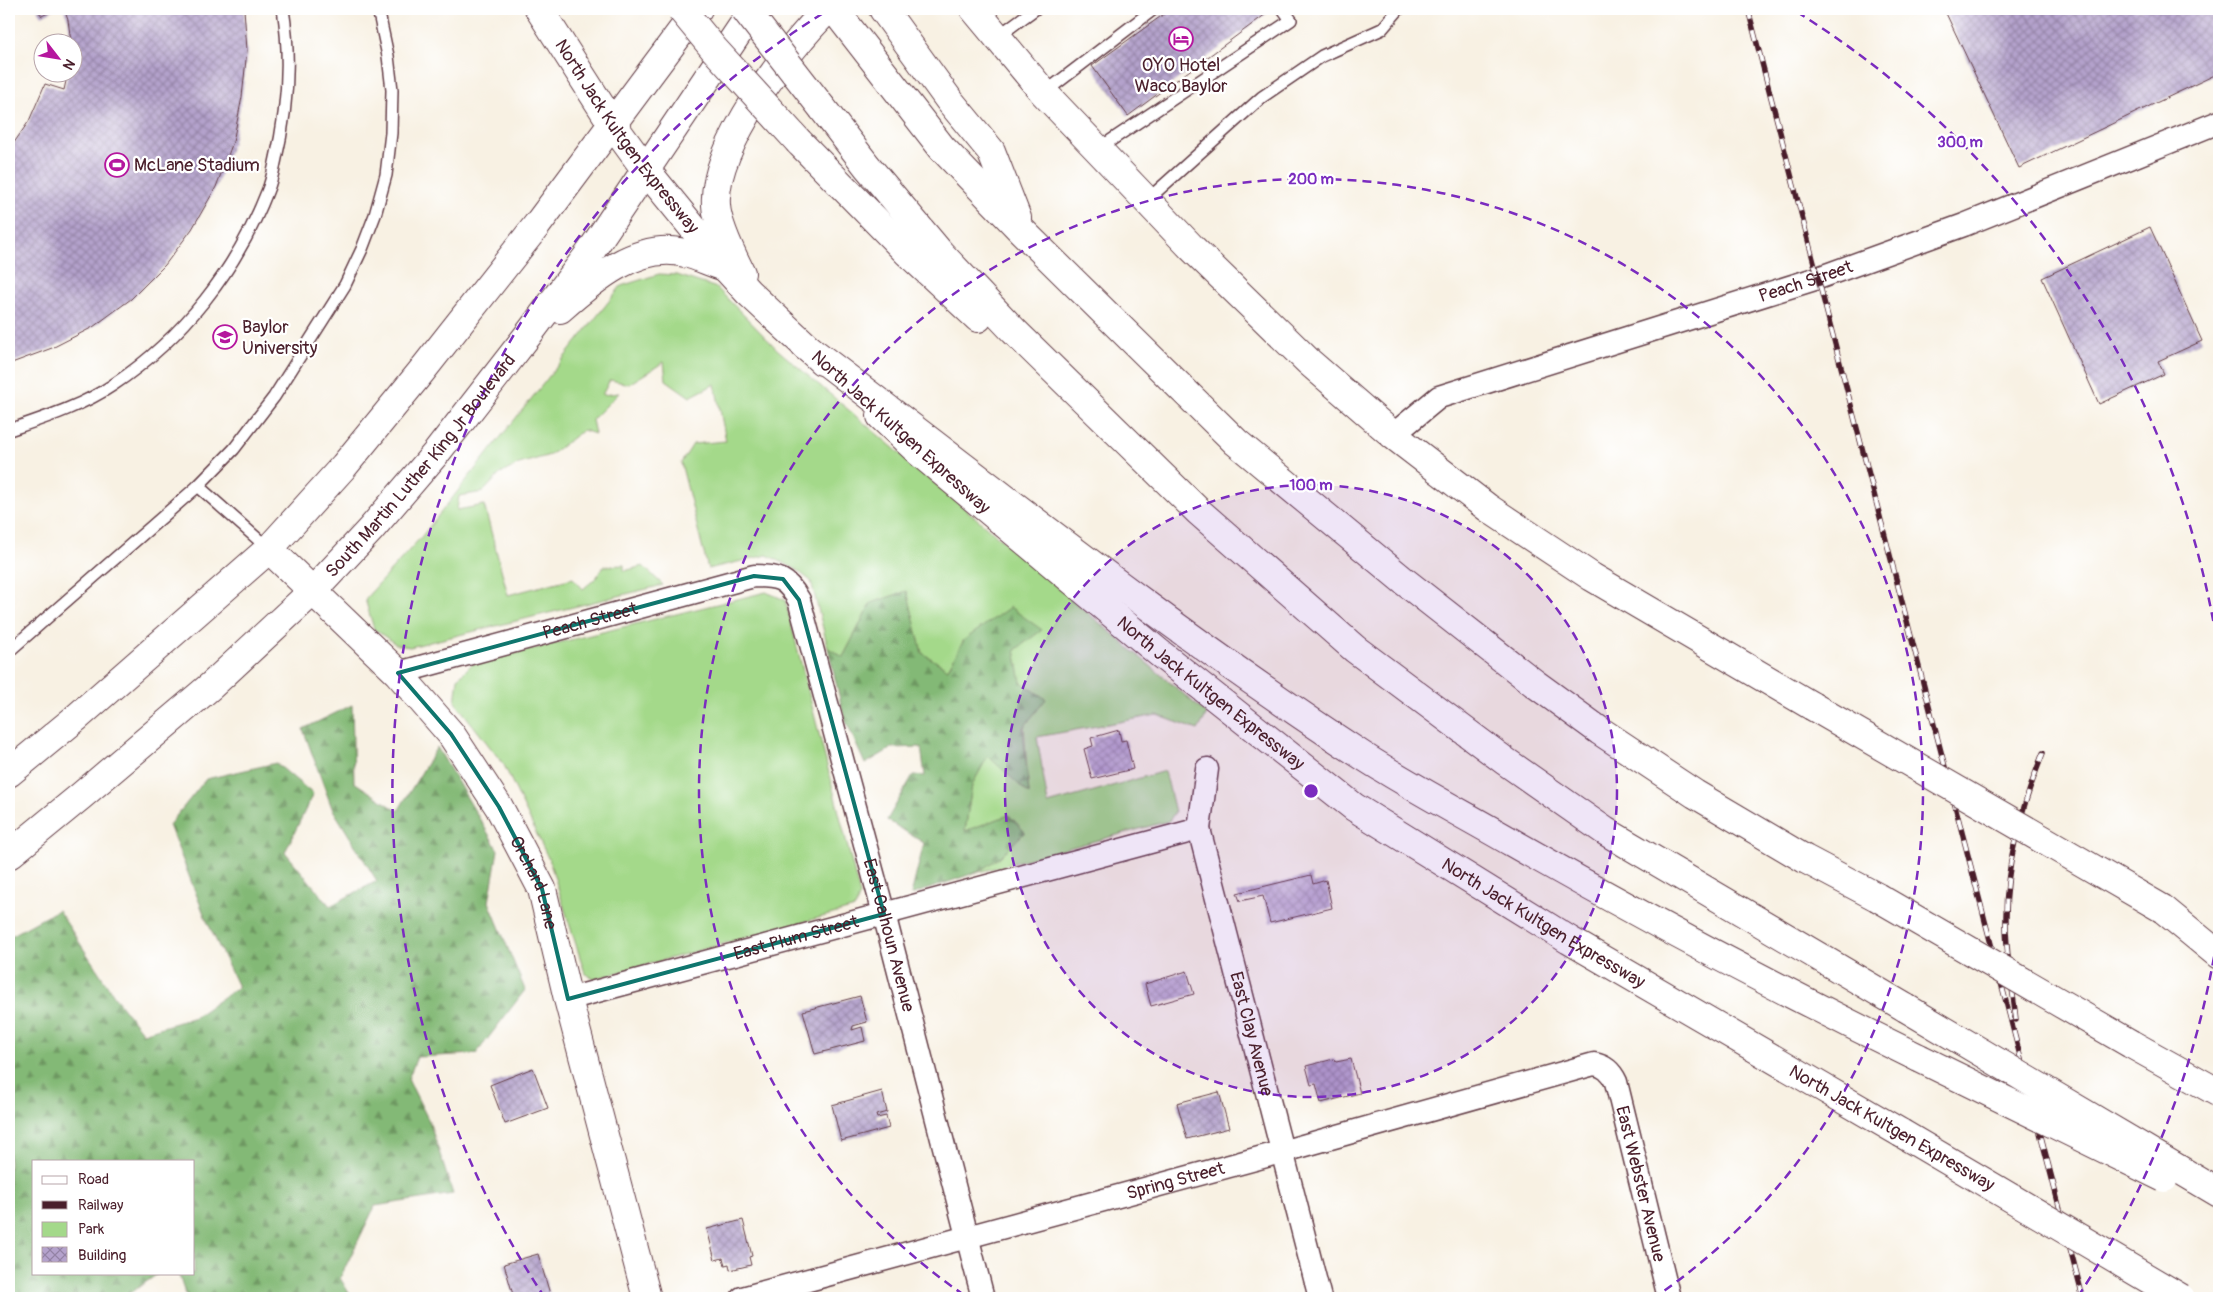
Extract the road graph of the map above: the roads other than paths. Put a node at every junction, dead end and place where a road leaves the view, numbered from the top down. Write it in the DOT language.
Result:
graph roads {
  1 [pos="282,9"];
  2 [pos="378,9"];
  3 [pos="539,9"];
  4 [pos="681,9"];
  5 [pos="698,9"];
  6 [pos="746,9"];
  7 [pos="754,9"];
  8 [pos="828,9"];
  9 [pos="834,9"];
  10 [pos="974,9"];
  11 [pos="1035,9"];
  12 [pos="1154,9"];
  13 [pos="1283,9"];
  14 [pos="1399,9"];
  15 [pos="886,14"];
  16 [pos="997,37"];
  17 [pos="1044,93"];
  18 [pos="2219,122"];
  19 [pos="613,125"];
  20 [pos="1097,150"];
  21 [pos="645,169"];
  22 [pos="1146,201"];
  23 [pos="1022,231"];
  24 [pos="724,267"];
  25 [pos="776,319"];
  26 [pos="528,335"];
  27 [pos="805,346"];
  28 [pos="9,430"];
  29 [pos="1393,435"];
  30 [pos="198,486"];
  31 [pos="1199,512"];
  32 [pos="269,549"];
  33 [pos="783,579"];
  34 [pos="313,591"];
  35 [pos="9,651"];
  36 [pos="398,673"];
  37 [pos="1207,769"];
  38 [pos="9,773"];
  39 [pos="1199,829"];
  40 [pos="9,855"];
  41 [pos="2163,909"];
  42 [pos="884,914"];
  43 [pos="2219,939"];
  44 [pos="2219,955"];
  45 [pos="568,999"];
  46 [pos="1607,1070"];
  47 [pos="2219,1093"];
  48 [pos="1281,1152"];
  49 [pos="2162,1168"];
  50 [pos="2219,1193"];
  51 [pos="2219,1206"];
  52 [pos="967,1237"];
  53 [pos="647,1298"];
  54 [pos="742,1298"];
  55 [pos="983,1298"];
  56 [pos="1320,1298"];
  57 [pos="1669,1298"];
  58 [pos="2181,1298"];
  1 -- 28 [label="lane"];
  2 -- 30 [label="lane"];
  3 -- 19 [label="main road, North Jack Kultgen Expressway"];
  4 -- 31 [label="main road, bridge"];
  5 -- 19 [label="main road"];
  6 -- 31 [label="main road, bridge"];
  7 -- 21 [label="main road, South Martin Luther King Jr Boulevard"];
  8 -- 25 [label="main road"];
  9 -- 23 [label="main road"];
  10 -- 16 [label="main road"];
  11 -- 16 [label="lane"];
  12 -- 17 [label="lane"];
  13 -- 20 [label="lane"];
  14 -- 22 [label="lane"];
  15 -- 23 [label="main road"];
  16 -- 17 [label="main road"];
  17 -- 20 [label="main road"];
  18 -- 29 [label="street, Peach Street"];
  19 -- 21 [label="main road, North Jack Kultgen Expressway"];
  19 -- 32 [label="main road"];
  20 -- 22 [label="main road"];
  21 -- 24 [label="main road, North Jack Kultgen Expressway"];
  21 -- 26 [label="main road, South Martin Luther King Jr Boulevard"];
  22 -- 29 [label="main road"];
  23 -- 47 [label="main road, bridge"];
  24 -- 25 [label="main road, North Jack Kultgen Expressway"];
  24 -- 26 [label="main road"];
  25 -- 27 [label="main road, North Jack Kultgen Expressway"];
  26 -- 34 [label="main road, South Martin Luther King Jr Boulevard"];
  27 -- 49 [label="main road, bridge"];
  27 -- 58 [label="main road, North Jack Kultgen Expressway, bridge"];
  29 -- 41 [label="main road, bridge"];
  30 -- 32 [label="lane"];
  30 -- 35 [label="lane"];
  31 -- 49 [label="main road, bridge"];
  32 -- 34 [label="main road, Orchard Lane"];
  32 -- 38 [label="main road"];
  33 -- 36 [label="street, Peach Street"];
  33 -- 42 [label="street, East Calhoun Avenue"];
  34 -- 36 [label="main road, Orchard Lane"];
  34 -- 40 [label="main road, South Martin Luther King Jr Boulevard"];
  36 -- 45 [label="main road, Orchard Lane"];
  37 -- 39 [label="street, East Clay Avenue"];
  39 -- 42 [label="street, East Plum Street"];
  39 -- 48 [label="street, East Clay Avenue"];
  41 -- 43 [label="main road"];
  41 -- 44 [label="main road"];
  42 -- 45 [label="street, East Plum Street"];
  42 -- 52 [label="street, East Calhoun Avenue"];
  45 -- 53 [label="main road, Orchard Lane"];
  46 -- 48 [label="street, Spring Street"];
  46 -- 57 [label="street, East Webster Avenue"];
  48 -- 52 [label="street, Spring Street"];
  48 -- 56 [label="street, East Clay Avenue"];
  49 -- 50 [label="main road"];
  49 -- 51 [label="main road"];
  52 -- 54 [label="street, Spring Street"];
  52 -- 55 [label="street, East Calhoun Avenue"];
}
